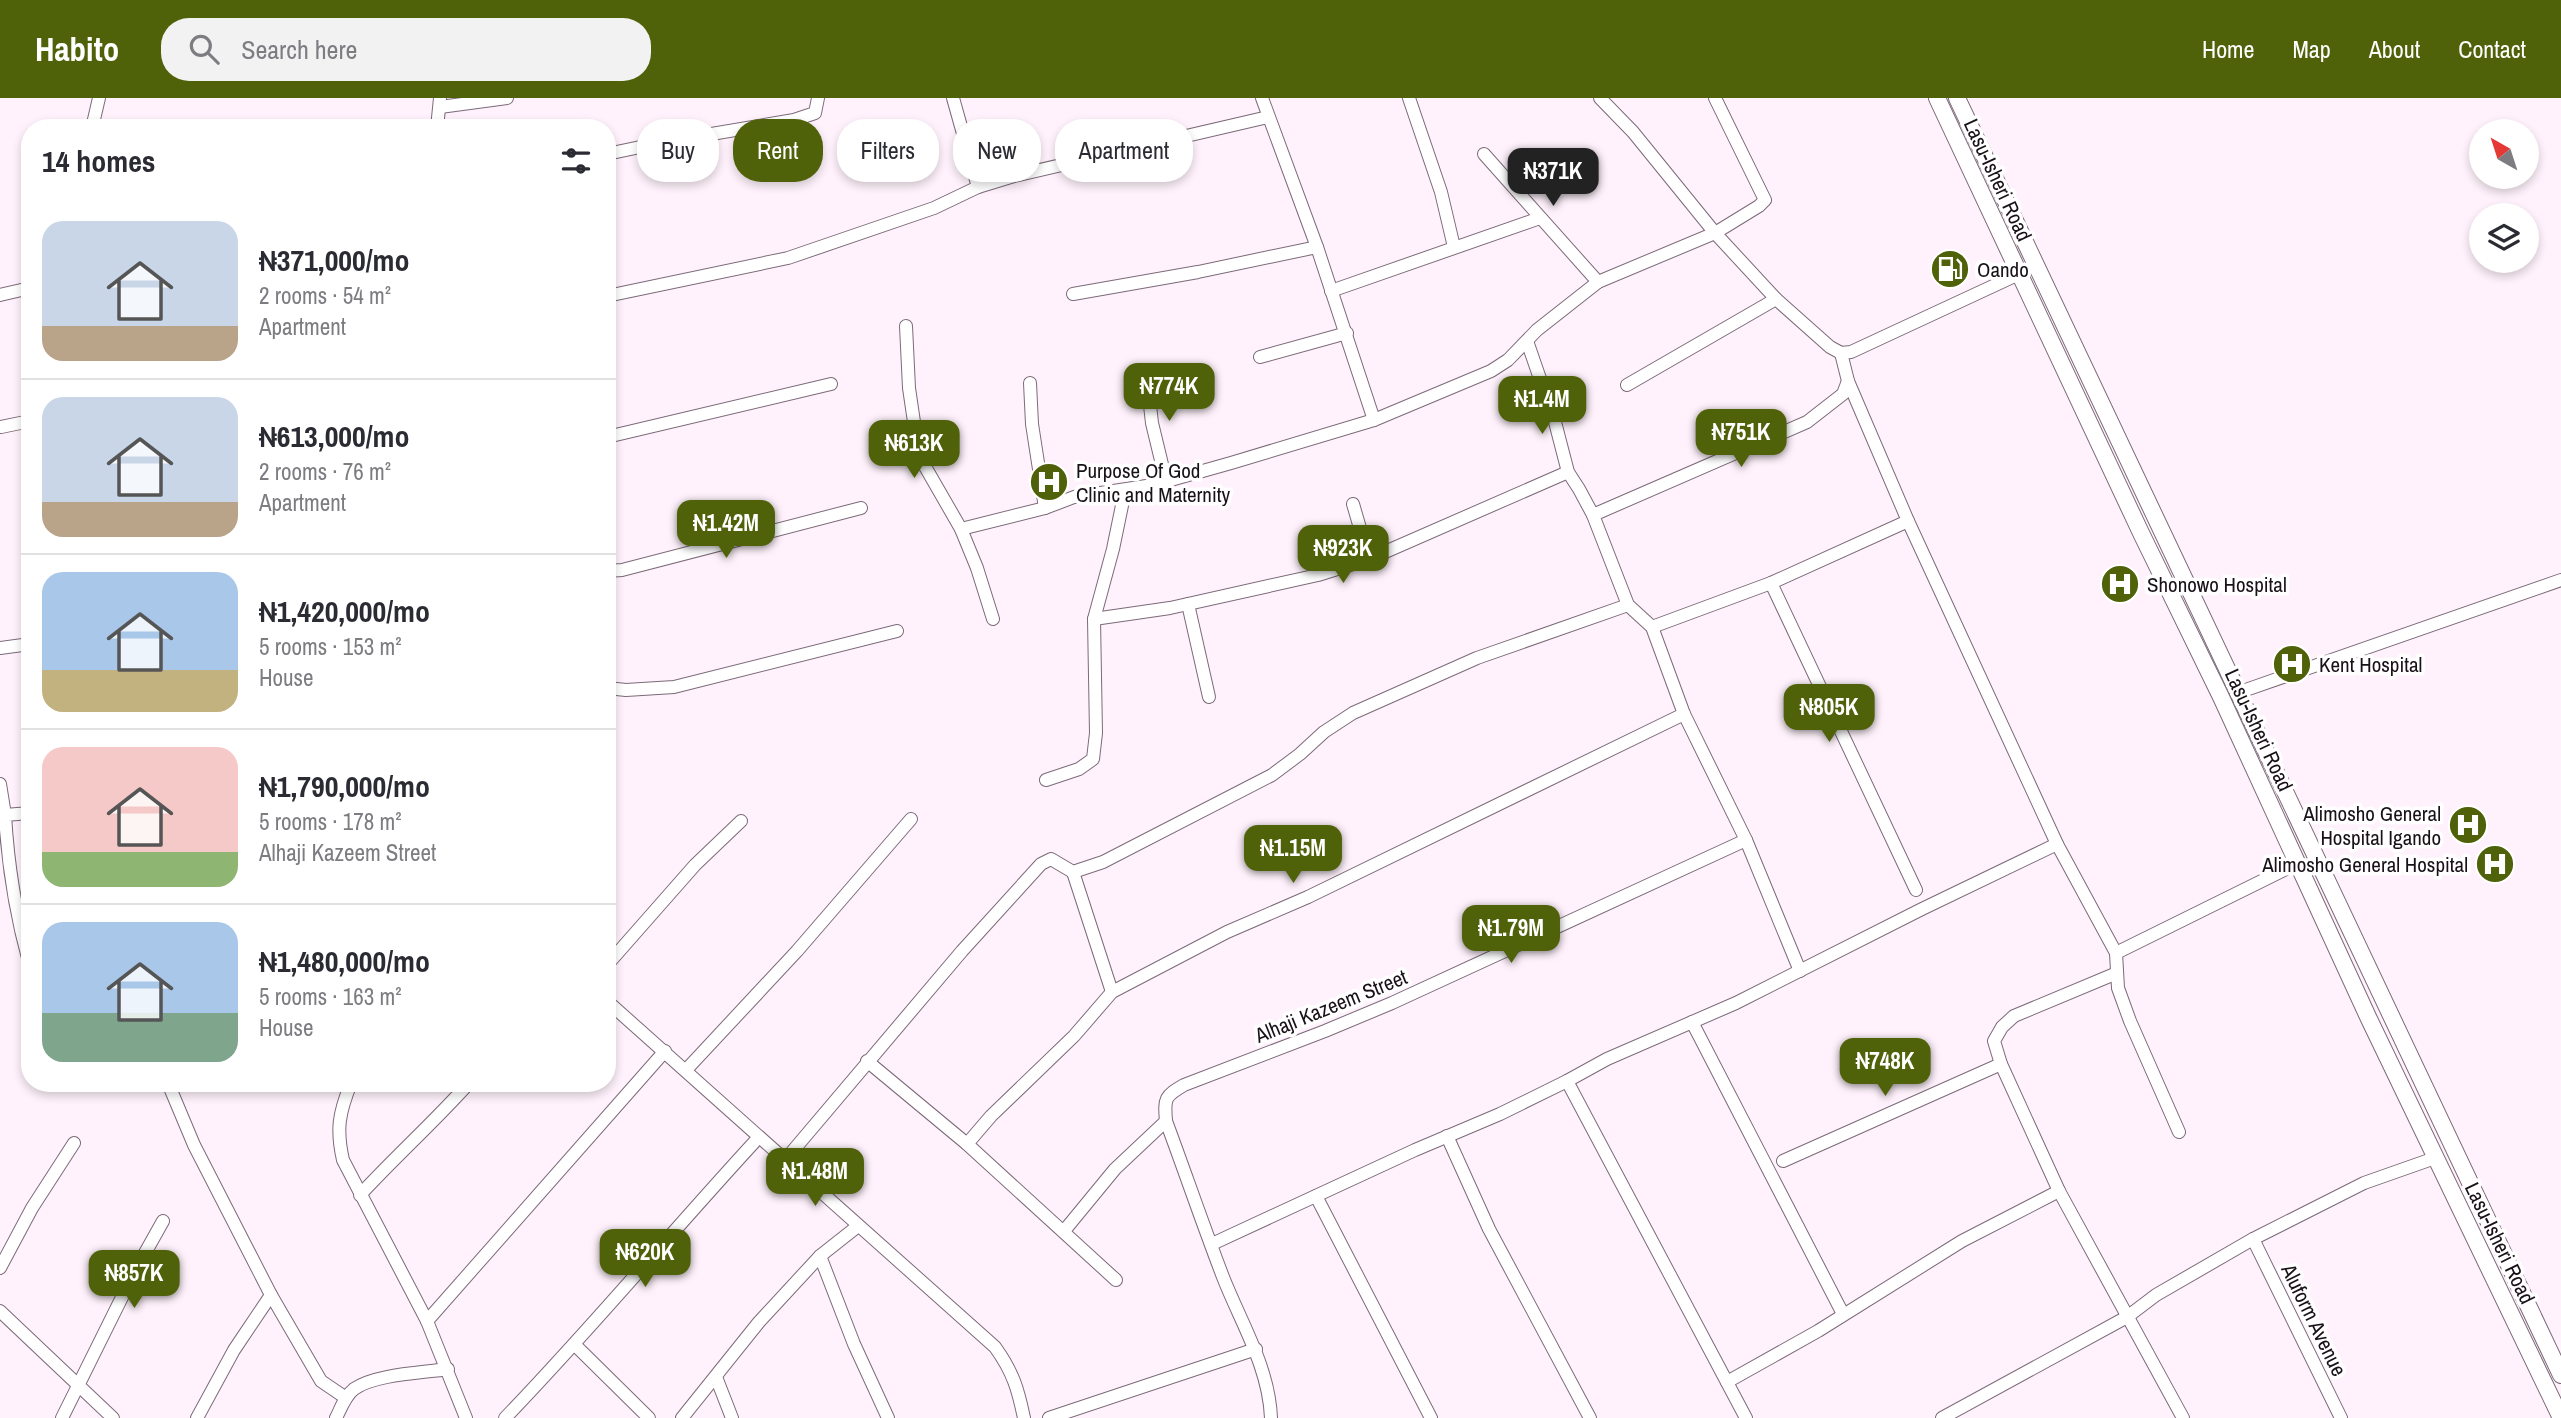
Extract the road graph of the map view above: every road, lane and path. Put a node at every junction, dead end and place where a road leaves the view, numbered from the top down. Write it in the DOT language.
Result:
graph roads {
  1 [pos="99,98"];
  2 [pos="507,98"];
  3 [pos="818,98"];
  4 [pos="953,98"];
  5 [pos="1262,98"];
  6 [pos="1409,98"];
  7 [pos="1600,98"];
  8 [pos="1714,98"];
  9 [pos="1937,98"];
  10 [pos="1957,98"];
  11 [pos="440,102"];
  12 [pos="1268,117"];
  13 [pos="94,119"];
  14 [pos="616,152"];
  15 [pos="1484,154"];
  16 [pos="978,187"];
  17 [pos="1540,218"];
  18 [pos="1715,233"];
  19 [pos="1317,247"];
  20 [pos="1454,247"];
  21 [pos="2019,274"];
  22 [pos="1598,282"];
  23 [pos="21,290"];
  24 [pos="1331,291"];
  25 [pos="616,294"];
  26 [pos="1073,294"];
  27 [pos="0,295"];
  28 [pos="1776,299"];
  29 [pos="906,326"];
  30 [pos="1347,333"];
  31 [pos="1527,341"];
  32 [pos="1841,353"];
  33 [pos="1260,357"];
  34 [pos="1146,370"];
  35 [pos="1848,381"];
  36 [pos="1030,383"];
  37 [pos="831,384"];
  38 [pos="1627,385"];
  39 [pos="1374,419"];
  40 [pos="21,423"];
  41 [pos="1,427"];
  42 [pos="616,435"];
  43 [pos="1568,472"];
  44 [pos="1166,481"];
  45 [pos="1125,491"];
  46 [pos="1353,504"];
  47 [pos="861,508"];
  48 [pos="1045,508"];
  49 [pos="1593,515"];
  50 [pos="1908,521"];
  51 [pos="961,529"];
  52 [pos="1369,559"];
  53 [pos="616,570"];
  54 [pos="2561,580"];
  55 [pos="1772,583"];
  56 [pos="1188,604"];
  57 [pos="1628,605"];
  58 [pos="993,619"];
  59 [pos="1094,619"];
  60 [pos="1652,627"];
  61 [pos="897,631"];
  62 [pos="21,645"];
  63 [pos="0,648"];
  64 [pos="616,689"];
  65 [pos="2237,693"];
  66 [pos="1209,697"];
  67 [pos="1684,714"];
  68 [pos="1046,780"];
  69 [pos="0,784"];
  70 [pos="21,814"];
  71 [pos="2,816"];
  72 [pos="911,819"];
  73 [pos="741,821"];
  74 [pos="1746,840"];
  75 [pos="2057,844"];
  76 [pos="2298,863"];
  77 [pos="1073,872"];
  78 [pos="1916,890"];
  79 [pos="21,933"];
  80 [pos="2116,953"];
  81 [pos="616,955"];
  82 [pos="1800,971"];
  83 [pos="2117,973"];
  84 [pos="1112,992"];
  85 [pos="616,1009"];
  86 [pos="1692,1022"];
  87 [pos="665,1051"];
  88 [pos="867,1061"];
  89 [pos="2001,1065"];
  90 [pos="686,1070"];
  91 [pos="1567,1081"];
  92 [pos="171,1092"];
  93 [pos="347,1092"];
  94 [pos="461,1092"];
  95 [pos="1166,1121"];
  96 [pos="2179,1132"];
  97 [pos="1447,1136"];
  98 [pos="759,1137"];
  99 [pos="74,1143"];
  100 [pos="967,1144"];
  101 [pos="2435,1158"];
  102 [pos="786,1159"];
  103 [pos="1783,1161"];
  104 [pos="2059,1191"];
  105 [pos="360,1195"];
  106 [pos="1316,1195"];
  107 [pos="163,1221"];
  108 [pos="858,1226"];
  109 [pos="1064,1231"];
  110 [pos="2253,1239"];
  111 [pos="1213,1244"];
  112 [pos="820,1256"];
  113 [pos="0,1268"];
  114 [pos="1116,1280"];
  115 [pos="271,1295"];
  116 [pos="0,1311"];
  117 [pos="1843,1314"];
  118 [pos="2127,1317"];
  119 [pos="427,1321"];
  120 [pos="575,1345"];
  121 [pos="1256,1349"];
  122 [pos="447,1369"];
  123 [pos="2561,1375"];
  124 [pos="716,1377"];
  125 [pos="1727,1382"];
  126 [pos="78,1384"];
  127 [pos="346,1398"];
  128 [pos="62,1418"];
  129 [pos="113,1418"];
  130 [pos="197,1418"];
  131 [pos="336,1418"];
  132 [pos="466,1418"];
  133 [pos="505,1418"];
  134 [pos="649,1418"];
  135 [pos="682,1418"];
  136 [pos="732,1418"];
  137 [pos="888,1418"];
  138 [pos="1024,1418"];
  139 [pos="1049,1418"];
  140 [pos="1271,1418"];
  141 [pos="1432,1418"];
  142 [pos="1590,1418"];
  143 [pos="1746,1418"];
  144 [pos="1942,1418"];
  145 [pos="2183,1418"];
  146 [pos="2341,1418"];
  147 [pos="2561,1418"];
  1 -- 13 [label="street"];
  2 -- 11 [label="street"];
  3 -- 14 [label="street"];
  4 -- 16 [label="street"];
  5 -- 12 [label="street"];
  6 -- 20 [label="street"];
  7 -- 18 [label="street"];
  8 -- 18 [label="street"];
  9 -- 21 [label="main road, Lasu-Isheri Road"];
  10 -- 65 [label="main road, Lasu-Isheri Road"];
  12 -- 16 [label="street"];
  12 -- 19 [label="street"];
  15 -- 17 [label="street"];
  16 -- 25 [label="street"];
  17 -- 20 [label="street"];
  17 -- 22 [label="street"];
  18 -- 22 [label="street"];
  18 -- 28 [label="street"];
  19 -- 24 [label="street"];
  19 -- 26 [label="street"];
  20 -- 24 [label="street"];
  21 -- 32 [label="street"];
  21 -- 76 [label="main road, Lasu-Isheri Road"];
  22 -- 31 [label="street"];
  23 -- 27 [label="street"];
  24 -- 30 [label="street"];
  28 -- 32 [label="street"];
  28 -- 38 [label="street"];
  29 -- 51 [label="street"];
  30 -- 33 [label="street"];
  30 -- 39 [label="street"];
  31 -- 39 [label="street"];
  31 -- 43 [label="street"];
  32 -- 35 [label="street"];
  34 -- 44 [label="street"];
  35 -- 49 [label="street"];
  35 -- 50 [label="street"];
  36 -- 48 [label="street"];
  37 -- 42 [label="street"];
  39 -- 44 [label="street"];
  40 -- 41 [label="street"];
  43 -- 49 [label="street"];
  43 -- 52 [label="street"];
  44 -- 45 [label="street"];
  45 -- 48 [label="street"];
  45 -- 59 [label="street"];
  46 -- 52 [label="street"];
  47 -- 53 [label="street"];
  48 -- 51 [label="street"];
  49 -- 57 [label="street"];
  50 -- 55 [label="street"];
  50 -- 75 [label="street"];
  51 -- 58 [label="street"];
  52 -- 56 [label="street"];
  54 -- 65 [label="street"];
  55 -- 60 [label="street"];
  55 -- 78 [label="street"];
  56 -- 59 [label="street"];
  56 -- 66 [label="street"];
  57 -- 60 [label="street"];
  57 -- 77 [label="street"];
  59 -- 68 [label="street"];
  60 -- 67 [label="street"];
  61 -- 64 [label="street"];
  62 -- 63 [label="street"];
  65 -- 123 [label="main road, Lasu-Isheri Road"];
  67 -- 74 [label="street"];
  67 -- 84 [label="street"];
  69 -- 71 [label="street"];
  70 -- 71 [label="street"];
  71 -- 79 [label="street"];
  72 -- 90 [label="street"];
  73 -- 81 [label="street"];
  74 -- 82 [label="street"];
  74 -- 95 [label="street, Alhaji Kazeem Street"];
  75 -- 80 [label="street"];
  75 -- 82 [label="street"];
  76 -- 80 [label="street"];
  76 -- 101 [label="main road, Lasu-Isheri Road"];
  77 -- 84 [label="street"];
  77 -- 88 [label="street"];
  80 -- 83 [label="street"];
  82 -- 86 [label="street"];
  83 -- 89 [label="street"];
  83 -- 96 [label="street"];
  84 -- 100 [label="street"];
  85 -- 87 [label="street"];
  86 -- 91 [label="street"];
  86 -- 117 [label="street"];
  87 -- 90 [label="street"];
  87 -- 119 [label="street"];
  88 -- 100 [label="street"];
  88 -- 102 [label="street"];
  89 -- 103 [label="street"];
  89 -- 104 [label="street"];
  90 -- 98 [label="street"];
  91 -- 97 [label="street"];
  91 -- 125 [label="street"];
  92 -- 115 [label="street"];
  93 -- 105 [label="street"];
  94 -- 105 [label="street"];
  95 -- 109 [label="street"];
  95 -- 111 [label="street"];
  97 -- 106 [label="street"];
  97 -- 142 [label="street"];
  98 -- 102 [label="street"];
  98 -- 120 [label="street"];
  99 -- 113 [label="street"];
  100 -- 109 [label="street"];
  101 -- 110 [label="street"];
  101 -- 147 [label="main road, Lasu-Isheri Road"];
  102 -- 108 [label="street"];
  104 -- 117 [label="street"];
  104 -- 118 [label="street"];
  105 -- 119 [label="street"];
  106 -- 111 [label="street"];
  106 -- 141 [label="street"];
  107 -- 126 [label="street"];
  108 -- 112 [label="street"];
  108 -- 138 [label="street"];
  109 -- 114 [label="street"];
  110 -- 118 [label="street"];
  110 -- 146 [label="street, Aluform Avenue"];
  111 -- 121 [label="street"];
  112 -- 124 [label="street"];
  112 -- 137 [label="street"];
  115 -- 127 [label="street"];
  115 -- 130 [label="street"];
  116 -- 126 [label="street"];
  117 -- 125 [label="street"];
  118 -- 144 [label="street"];
  118 -- 145 [label="street"];
  119 -- 122 [label="street"];
  120 -- 133 [label="street"];
  120 -- 134 [label="street"];
  121 -- 139 [label="street"];
  121 -- 140 [label="street"];
  122 -- 127 [label="street"];
  122 -- 132 [label="street"];
  124 -- 135 [label="street"];
  124 -- 136 [label="street"];
  125 -- 143 [label="street"];
  126 -- 128 [label="street"];
  126 -- 129 [label="street"];
  127 -- 131 [label="street"];
}
